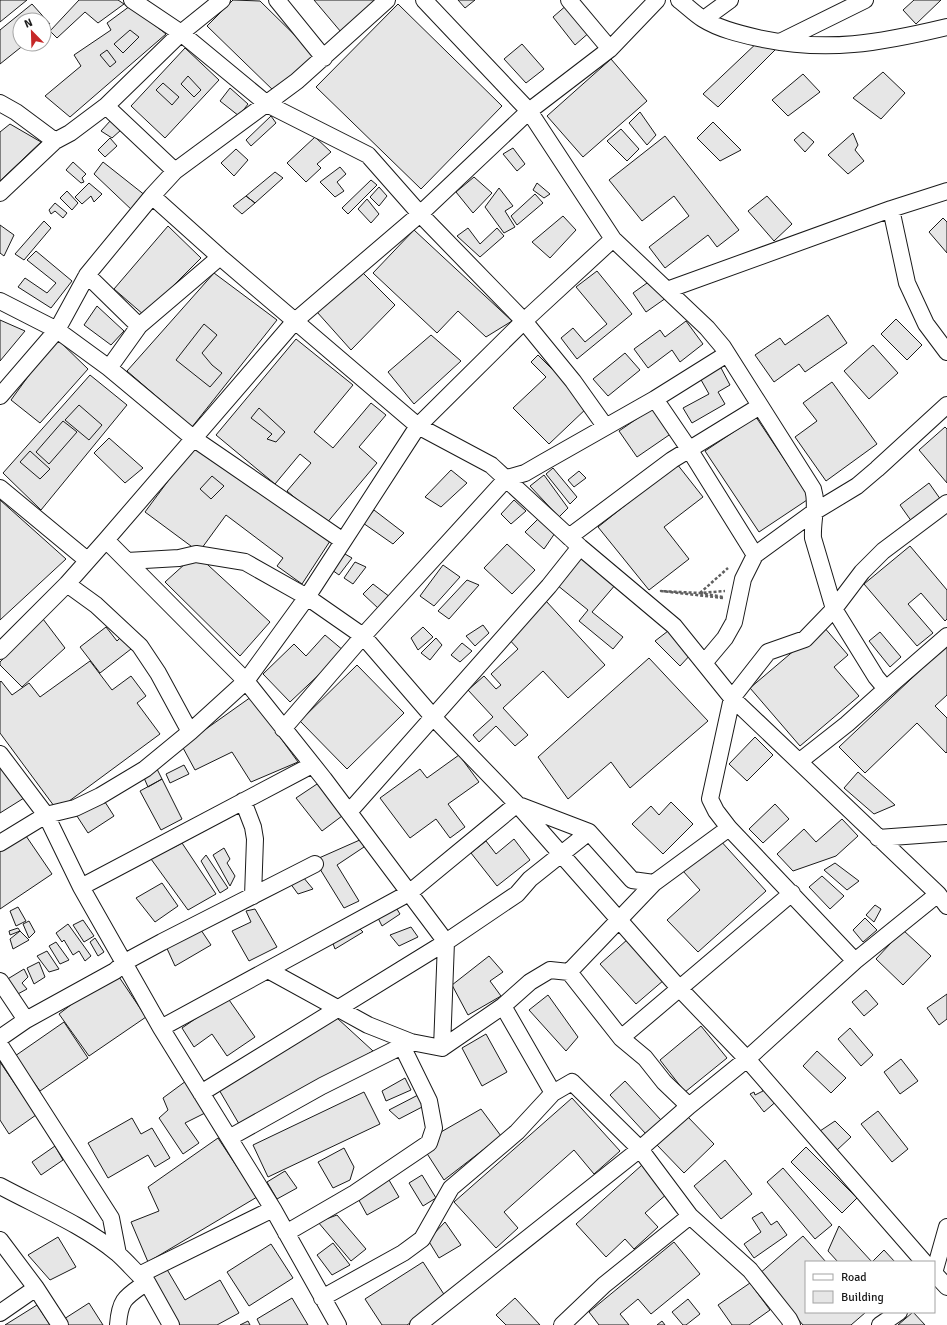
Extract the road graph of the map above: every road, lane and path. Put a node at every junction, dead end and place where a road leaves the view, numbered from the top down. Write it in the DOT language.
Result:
graph roads {
  1 [pos="132,0"];
  2 [pos="222,0"];
  3 [pos="277,0"];
  4 [pos="387,0"];
  5 [pos="424,0"];
  6 [pos="569,0"];
  7 [pos="657,0"];
  8 [pos="680,0"];
  9 [pos="730,0"];
  10 [pos="865,0"];
  11 [pos="704,19"];
  12 [pos="947,27"];
  13 [pos="181,34"];
  14 [pos="780,42"];
  15 [pos="610,49"];
  16 [pos="324,58"];
  17 [pos="0,103"];
  18 [pos="267,104"];
  19 [pos="106,106"];
  20 [pos="529,111"];
  21 [pos="55,141"];
  22 [pos="175,172"];
  23 [pos="947,191"];
  24 [pos="0,193"];
  25 [pos="152,196"];
  26 [pos="891,209"];
  27 [pos="420,214"];
  28 [pos="613,239"];
  29 [pos="220,257"];
  30 [pos="87,275"];
  31 [pos="667,290"];
  32 [pos="0,301"];
  33 [pos="295,321"];
  34 [pos="524,321"];
  35 [pos="139,326"];
  36 [pos="57,330"];
  37 [pos="947,352"];
  38 [pos="727,354"];
  39 [pos="109,368"];
  40 [pos="0,396"];
  41 [pos="655,399"];
  42 [pos="947,405"];
  43 [pos="760,406"];
  44 [pos="418,426"];
  45 [pos="605,426"];
  46 [pos="193,438"];
  47 [pos="689,449"];
  48 [pos="506,478"];
  49 [pos="0,488"];
  50 [pos="947,503"];
  51 [pos="814,512"];
  52 [pos="106,540"];
  53 [pos="343,541"];
  54 [pos="574,542"];
  55 [pos="755,555"];
  56 [pos="87,560"];
  57 [pos="127,561"];
  58 [pos="66,584"];
  59 [pos="307,597"];
  60 [pos="738,600"];
  61 [pos="834,609"];
  62 [pos="363,636"];
  63 [pos="947,636"];
  64 [pos="0,651"];
  65 [pos="704,663"];
  66 [pos="246,681"];
  67 [pos="886,689"];
  68 [pos="732,698"];
  69 [pos="433,717"];
  70 [pos="283,729"];
  71 [pos="190,732"];
  72 [pos="0,754"];
  73 [pos="800,761"];
  74 [pos="312,765"];
  75 [pos="243,802"];
  76 [pos="517,804"];
  77 [pos="348,812"];
  78 [pos="46,815"];
  79 [pos="729,828"];
  80 [pos="589,832"];
  81 [pos="947,833"];
  82 [pos="878,838"];
  83 [pos="0,843"];
  84 [pos="561,854"];
  85 [pos="315,864"];
  86 [pos="654,883"];
  87 [pos="81,887"];
  88 [pos="409,893"];
  89 [pos="792,893"];
  90 [pos="253,896"];
  91 [pos="942,900"];
  92 [pos="619,920"];
  93 [pos="446,942"];
  94 [pos="855,961"];
  95 [pos="125,962"];
  96 [pos="268,970"];
  97 [pos="569,972"];
  98 [pos="0,981"];
  99 [pos="680,988"];
  100 [pos="503,1006"];
  101 [pos="337,1010"];
  102 [pos="26,1020"];
  103 [pos="161,1028"];
  104 [pos="0,1038"];
  105 [pos="621,1038"];
  106 [pos="407,1044"];
  107 [pos="0,1045"];
  108 [pos="442,1048"];
  109 [pos="747,1059"];
  110 [pos="201,1093"];
  111 [pos="553,1093"];
  112 [pos="689,1106"];
  113 [pos="229,1138"];
  114 [pos="640,1149"];
  115 [pos="0,1186"];
  116 [pos="273,1209"];
  117 [pos="690,1216"];
  118 [pos="947,1226"];
  119 [pos="286,1233"];
  120 [pos="0,1240"];
  121 [pos="118,1254"];
  122 [pos="923,1261"];
  123 [pos="935,1269"];
  124 [pos="935,1274"];
  125 [pos="143,1278"];
  126 [pos="947,1287"];
  127 [pos="36,1288"];
  128 [pos="322,1298"];
  129 [pos="0,1312"];
  130 [pos="898,1313"];
  131 [pos="60,1325"];
  132 [pos="118,1325"];
  133 [pos="171,1325"];
  134 [pos="338,1325"];
  135 [pos="418,1325"];
  136 [pos="562,1325"];
  137 [pos="792,1325"];
  138 [pos="880,1325"];
  1 -- 13 [label="street"];
  2 -- 13 [label="street"];
  3 -- 16 [label="street"];
  4 -- 16 [label="street"];
  5 -- 20 [label="street"];
  6 -- 15 [label="street"];
  7 -- 15 [label="street"];
  8 -- 11 [label="street"];
  9 -- 11 [label="street"];
  10 -- 14 [label="street"];
  11 -- 14 [label="street"];
  12 -- 14 [label="street"];
  13 -- 18 [label="street"];
  13 -- 19 [label="street"];
  15 -- 20 [label="street"];
  16 -- 18 [label="street"];
  17 -- 21 [label="street"];
  18 -- 22 [label="street"];
  18 -- 27 [label="street"];
  19 -- 21 [label="street"];
  19 -- 22 [label="street"];
  20 -- 27 [label="street"];
  20 -- 28 [label="street"];
  21 -- 24 [label="street"];
  22 -- 25 [label="street"];
  23 -- 26 [label="street"];
  25 -- 29 [label="street"];
  25 -- 30 [label="street"];
  26 -- 31 [label="street"];
  26 -- 37 [label="street"];
  27 -- 33 [label="street"];
  27 -- 34 [label="street"];
  28 -- 31 [label="street"];
  28 -- 34 [label="street"];
  29 -- 33 [label="street"];
  29 -- 35 [label="street"];
  30 -- 35 [label="street"];
  30 -- 36 [label="street"];
  31 -- 38 [label="street"];
  32 -- 36 [label="street"];
  33 -- 44 [label="street"];
  33 -- 46 [label="street"];
  34 -- 44 [label="street"];
  34 -- 45 [label="street"];
  35 -- 39 [label="street"];
  36 -- 39 [label="street"];
  36 -- 40 [label="street"];
  38 -- 41 [label="street"];
  38 -- 43 [label="street"];
  39 -- 46 [label="street"];
  41 -- 45 [label="street"];
  41 -- 47 [label="street"];
  42 -- 51 [label="street"];
  43 -- 47 [label="street"];
  43 -- 51 [label="street"];
  44 -- 48 [label="street"];
  44 -- 53 [label="street"];
  45 -- 48 [label="street"];
  46 -- 52 [label="street"];
  46 -- 53 [label="street"];
  47 -- 54 [label="street"];
  47 -- 55 [label="street"];
  48 -- 54 [label="street"];
  48 -- 62 [label="street"];
  49 -- 56 [label="street"];
  50 -- 61 [label="street"];
  51 -- 55 [label="street"];
  51 -- 61 [label="street"];
  52 -- 56 [label="street"];
  52 -- 57 [label="street"];
  53 -- 59 [label="street"];
  54 -- 65 [label="street"];
  54 -- 69 [label="street"];
  55 -- 60 [label="street"];
  56 -- 58 [label="street"];
  57 -- 59 [label="street"];
  57 -- 66 [label="street"];
  58 -- 64 [label="street"];
  58 -- 71 [label="street"];
  59 -- 62 [label="street"];
  59 -- 66 [label="street"];
  60 -- 60 [label="path"];
  60 -- 65 [label="street"];
  61 -- 67 [label="street"];
  61 -- 68 [label="street"];
  62 -- 69 [label="street"];
  62 -- 70 [label="street"];
  63 -- 67 [label="street"];
  65 -- 68 [label="street"];
  66 -- 70 [label="street"];
  66 -- 71 [label="street"];
  67 -- 73 [label="street"];
  68 -- 73 [label="street"];
  68 -- 79 [label="street"];
  69 -- 76 [label="street"];
  69 -- 77 [label="street"];
  70 -- 74 [label="street"];
  71 -- 78 [label="street"];
  72 -- 78 [label="street"];
  73 -- 82 [label="street"];
  74 -- 75 [label="street"];
  74 -- 77 [label="street"];
  75 -- 87 [label="street"];
  75 -- 90 [label="street"];
  76 -- 80 [label="street"];
  76 -- 84 [label="street"];
  76 -- 88 [label="street"];
  77 -- 88 [label="street"];
  78 -- 83 [label="street"];
  78 -- 87 [label="street"];
  79 -- 86 [label="street"];
  79 -- 89 [label="street"];
  80 -- 84 [label="street"];
  80 -- 86 [label="street"];
  81 -- 82 [label="street"];
  82 -- 91 [label="street"];
  84 -- 92 [label="street"];
  84 -- 93 [label="street"];
  85 -- 90 [label="street"];
  86 -- 92 [label="street"];
  87 -- 95 [label="street"];
  88 -- 93 [label="street"];
  88 -- 96 [label="street"];
  89 -- 94 [label="street"];
  89 -- 99 [label="street"];
  90 -- 95 [label="street"];
  91 -- 94 [label="street"];
  92 -- 97 [label="street"];
  92 -- 99 [label="street"];
  93 -- 101 [label="street"];
  93 -- 108 [label="street"];
  94 -- 109 [label="street"];
  95 -- 102 [label="street"];
  95 -- 103 [label="street"];
  96 -- 101 [label="street"];
  96 -- 103 [label="street"];
  97 -- 100 [label="street"];
  97 -- 105 [label="street"];
  98 -- 102 [label="street"];
  99 -- 105 [label="street"];
  99 -- 109 [label="street"];
  100 -- 108 [label="street"];
  100 -- 111 [label="street"];
  101 -- 106 [label="street"];
  101 -- 110 [label="street"];
  102 -- 104 [label="street"];
  103 -- 110 [label="street"];
  105 -- 112 [label="street"];
  106 -- 108 [label="street"];
  106 -- 113 [label="street"];
  106 -- 119 [label="street"];
  107 -- 121 [label="street"];
  109 -- 112 [label="street"];
  109 -- 122 [label="street"];
  110 -- 113 [label="street"];
  111 -- 114 [label="street"];
  111 -- 128 [label="street"];
  112 -- 114 [label="street"];
  113 -- 116 [label="street"];
  114 -- 117 [label="street"];
  114 -- 135 [label="street"];
  115 -- 121 [label="street"];
  116 -- 119 [label="street"];
  116 -- 125 [label="street"];
  117 -- 136 [label="street"];
  117 -- 137 [label="street"];
  118 -- 123 [label="street"];
  119 -- 128 [label="street"];
  120 -- 127 [label="street"];
  121 -- 125 [label="street"];
  124 -- 126 [label="street"];
  125 -- 132 [label="street"];
  125 -- 133 [label="street"];
  127 -- 129 [label="street"];
  127 -- 131 [label="street"];
  128 -- 134 [label="street"];
  130 -- 138 [label="street"];
}
